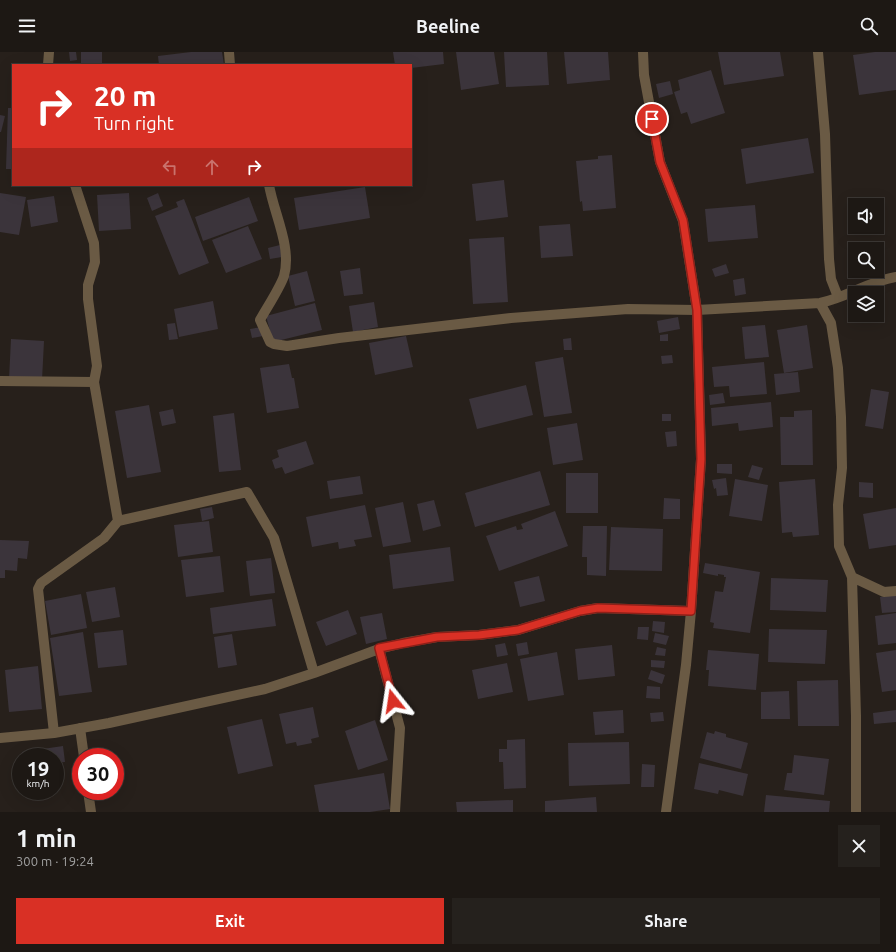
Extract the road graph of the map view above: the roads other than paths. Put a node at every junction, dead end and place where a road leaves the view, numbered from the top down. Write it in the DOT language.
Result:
graph roads {
  1 [pos="49,52"];
  2 [pos="229,52"];
  3 [pos="643,52"];
  4 [pos="818,52"];
  5 [pos="48,64"];
  6 [pos="230,64"];
  7 [pos="75,186"];
  8 [pos="269,186"];
  9 [pos="896,277"];
  10 [pos="838,297"];
  11 [pos="820,303"];
  12 [pos="697,310"];
  13 [pos="0,381"];
  14 [pos="94,382"];
  15 [pos="118,521"];
  16 [pos="852,577"];
  17 [pos="896,591"];
  18 [pos="691,611"];
  19 [pos="379,648"];
  20 [pos="314,673"];
  21 [pos="80,728"];
  22 [pos="54,733"];
  23 [pos="0,738"];
  24 [pos="83,748"];
  25 [pos="89,800"];
  26 [pos="91,812"];
  27 [pos="395,812"];
  28 [pos="666,812"];
  29 [pos="856,812"];
  1 -- 5 [label="street"];
  2 -- 6 [label="street"];
  3 -- 12 [label="street"];
  4 -- 10 [label="street"];
  7 -- 14 [label="street"];
  8 -- 12 [label="street"];
  9 -- 10 [label="street"];
  10 -- 11 [label="street"];
  11 -- 12 [label="street"];
  11 -- 16 [label="street"];
  12 -- 18 [label="street"];
  13 -- 14 [label="street"];
  14 -- 15 [label="street"];
  15 -- 20 [label="street"];
  15 -- 22 [label="street"];
  16 -- 17 [label="street"];
  16 -- 29 [label="street"];
  18 -- 19 [label="street"];
  18 -- 28 [label="street"];
  19 -- 20 [label="street"];
  19 -- 27 [label="street"];
  20 -- 21 [label="street"];
  21 -- 22 [label="street"];
  21 -- 24 [label="street"];
  22 -- 23 [label="street"];
  25 -- 26 [label="street"];
}
